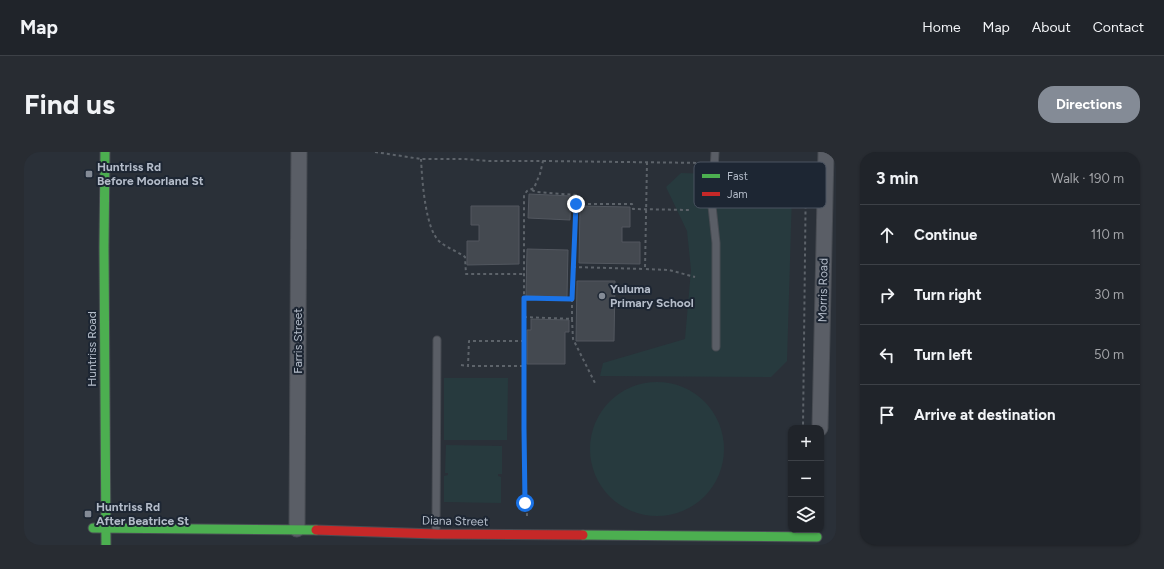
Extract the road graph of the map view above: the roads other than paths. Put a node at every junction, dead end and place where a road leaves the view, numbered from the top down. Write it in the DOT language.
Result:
graph roads {
  1 [pos="105,152"];
  2 [pos="299,152"];
  3 [pos="715,152"];
  4 [pos="828,153"];
  5 [pos="714,162"];
  6 [pos="712,208"];
  7 [pos="438,340"];
  8 [pos="716,347"];
  9 [pos="820,425"];
  10 [pos="106,528"];
  11 [pos="297,529"];
  12 [pos="436,534"];
  13 [pos="817,537"];
  14 [pos="93,540"];
  15 [pos="106,545"];
  1 -- 10 [label="street, Huntriss Road"];
  2 -- 11 [label="street, Farris Street"];
  3 -- 5 [label="lane"];
  4 -- 9 [label="street, Morris Road"];
  6 -- 8 [label="lane"];
  7 -- 12 [label="lane"];
  10 -- 11 [label="street, Diana Street"];
  10 -- 14 [label="street, Diana Street"];
  10 -- 15 [label="street, Huntriss Road"];
  11 -- 12 [label="street, Diana Street"];
  12 -- 13 [label="street, Diana Street"];
}
